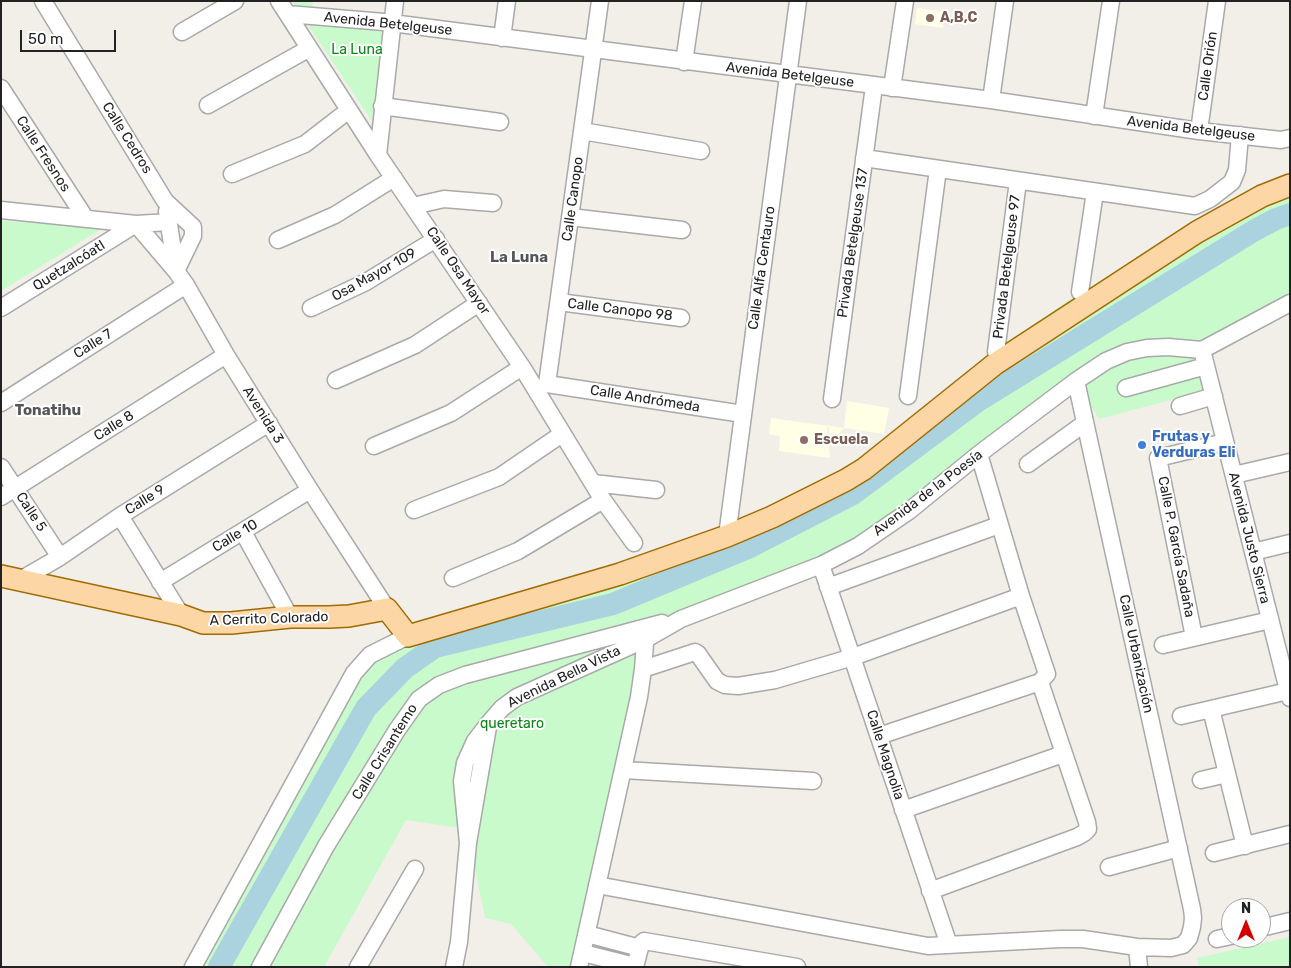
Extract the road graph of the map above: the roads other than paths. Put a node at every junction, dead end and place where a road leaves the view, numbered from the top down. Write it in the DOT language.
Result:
graph roads {
  1 [pos="43,1"];
  2 [pos="235,1"];
  3 [pos="395,1"];
  4 [pos="507,1"];
  5 [pos="600,1"];
  6 [pos="693,1"];
  7 [pos="798,1"];
  8 [pos="904,1"];
  9 [pos="1005,1"];
  10 [pos="1111,1"];
  11 [pos="1217,1"];
  12 [pos="285,7"];
  13 [pos="392,23"];
  14 [pos="182,32"];
  15 [pos="502,38"];
  16 [pos="308,49"];
  17 [pos="593,49"];
  18 [pos="684,62"];
  19 [pos="788,74"];
  20 [pos="874,86"];
  21 [pos="1,88"];
  22 [pos="892,88"];
  23 [pos="991,100"];
  24 [pos="208,105"];
  25 [pos="382,106"];
  26 [pos="349,110"];
  27 [pos="1094,116"];
  28 [pos="500,122"];
  29 [pos="582,131"];
  30 [pos="1198,131"];
  31 [pos="1240,135"];
  32 [pos="1290,138"];
  33 [pos="702,151"];
  34 [pos="378,155"];
  35 [pos="864,158"];
  36 [pos="938,169"];
  37 [pos="232,174"];
  38 [pos="394,178"];
  39 [pos="1018,181"];
  40 [pos="1290,185"];
  41 [pos="1095,192"];
  42 [pos="165,201"];
  43 [pos="493,203"];
  44 [pos="413,206"];
  45 [pos="1,210"];
  46 [pos="570,217"];
  47 [pos="86,220"];
  48 [pos="169,222"];
  49 [pos="136,224"];
  50 [pos="682,230"];
  51 [pos="436,239"];
  52 [pos="278,240"];
  53 [pos="176,270"];
  54 [pos="186,285"];
  55 [pos="1080,292"];
  56 [pos="479,302"];
  57 [pos="559,302"];
  58 [pos="1,308"];
  59 [pos="311,308"];
  60 [pos="1289,310"];
  61 [pos="681,318"];
  62 [pos="1202,350"];
  63 [pos="996,352"];
  64 [pos="226,355"];
  65 [pos="1206,366"];
  66 [pos="522,367"];
  67 [pos="336,380"];
  68 [pos="1076,381"];
  69 [pos="541,387"];
  70 [pos="1126,388"];
  71 [pos="908,396"];
  72 [pos="1214,396"];
  73 [pos="832,399"];
  74 [pos="1,402"];
  75 [pos="1180,406"];
  76 [pos="743,414"];
  77 [pos="269,423"];
  78 [pos="1085,423"];
  79 [pos="562,434"];
  80 [pos="1225,442"];
  81 [pos="374,446"];
  82 [pos="979,454"];
  83 [pos="1290,462"];
  84 [pos="1028,464"];
  85 [pos="1,467"];
  86 [pos="1234,475"];
  87 [pos="593,483"];
  88 [pos="15,488"];
  89 [pos="310,490"];
  90 [pos="656,490"];
  91 [pos="1,497"];
  92 [pos="603,500"];
  93 [pos="414,510"];
  94 [pos="120,516"];
  95 [pos="1000,525"];
  96 [pos="243,532"];
  97 [pos="727,536"];
  98 [pos="1290,542"];
  99 [pos="634,543"];
  100 [pos="1253,552"];
  101 [pos="60,557"];
  102 [pos="821,565"];
  103 [pos="12,577"];
  104 [pos="453,578"];
  105 [pos="160,582"];
  106 [pos="828,587"];
  107 [pos="1021,596"];
  108 [pos="387,608"];
  109 [pos="181,615"];
  110 [pos="290,617"];
  111 [pos="1270,620"];
  112 [pos="646,633"];
  113 [pos="408,636"];
  114 [pos="1194,637"];
  115 [pos="1163,645"];
  116 [pos="853,657"];
  117 [pos="643,669"];
  118 [pos="1040,682"];
  119 [pos="1289,695"];
  120 [pos="1211,710"];
  121 [pos="1181,716"];
  122 [pos="879,736"];
  123 [pos="1063,754"];
  124 [pos="623,770"];
  125 [pos="1227,774"];
  126 [pos="1201,780"];
  127 [pos="813,781"];
  128 [pos="904,810"];
  129 [pos="1290,834"];
  130 [pos="1245,846"];
  131 [pos="1178,848"];
  132 [pos="1214,853"];
  133 [pos="1109,867"];
  134 [pos="415,869"];
  135 [pos="597,885"];
  136 [pos="930,891"];
  137 [pos="1290,921"];
  138 [pos="1271,926"];
  139 [pos="587,934"];
  140 [pos="949,945"];
  141 [pos="1137,947"];
  142 [pos="640,948"];
  143 [pos="581,960"];
  144 [pos="361,966"];
  145 [pos="635,966"];
  146 [pos="192,967"];
  147 [pos="260,967"];
  148 [pos="454,967"];
  149 [pos="797,967"];
  150 [pos="1139,967"];
  1 -- 42 [label="street, Calle Cedros"];
  2 -- 14 [label="street"];
  3 -- 13 [label="street"];
  4 -- 15 [label="street"];
  5 -- 17 [label="street, Calle Canopo"];
  6 -- 18 [label="street"];
  7 -- 19 [label="street, Calle Alfa Centauro"];
  8 -- 22 [label="street"];
  9 -- 23 [label="street"];
  10 -- 27 [label="street"];
  11 -- 30 [label="street, Calle Orión"];
  12 -- 13 [label="street, Avenida Betelgeuse"];
  12 -- 16 [label="street, Calle Osa Mayor"];
  13 -- 15 [label="street, Avenida Betelgeuse"];
  13 -- 25 [label="street"];
  15 -- 17 [label="street, Avenida Betelgeuse"];
  16 -- 24 [label="street"];
  16 -- 26 [label="street, Calle Osa Mayor"];
  17 -- 18 [label="street, Avenida Betelgeuse"];
  17 -- 29 [label="street, Calle Canopo"];
  18 -- 19 [label="street, Avenida Betelgeuse"];
  19 -- 20 [label="street, Avenida Betelgeuse"];
  19 -- 76 [label="street, Calle Alfa Centauro"];
  20 -- 22 [label="street, Avenida Betelgeuse"];
  20 -- 35 [label="street, Privada Betelgeuse 137"];
  21 -- 47 [label="street, Calle Fresnos"];
  22 -- 23 [label="street, Avenida Betelgeuse"];
  23 -- 27 [label="street, Avenida Betelgeuse"];
  25 -- 28 [label="street"];
  25 -- 34 [label="street"];
  26 -- 34 [label="street, Calle Osa Mayor"];
  26 -- 37 [label="street"];
  27 -- 30 [label="street, Avenida Betelgeuse"];
  29 -- 33 [label="street"];
  29 -- 46 [label="street, Calle Canopo"];
  30 -- 31 [label="street, Avenida Betelgeuse"];
  31 -- 32 [label="street, Avenida Betelgeuse"];
  31 -- 41 [label="street, Privada Betelgeuse 97"];
  34 -- 38 [label="street, Calle Osa Mayor"];
  35 -- 36 [label="street, Privada Betelgeuse 97"];
  35 -- 73 [label="street, Privada Betelgeuse 137"];
  36 -- 39 [label="street, Privada Betelgeuse 97"];
  36 -- 71 [label="street"];
  38 -- 44 [label="street, Calle Osa Mayor"];
  38 -- 52 [label="street"];
  39 -- 41 [label="street, Privada Betelgeuse 97"];
  39 -- 63 [label="street, Privada Betelgeuse 97"];
  40 -- 97 [label="main road"];
  41 -- 55 [label="street"];
  42 -- 48 [label="street"];
  42 -- 53 [label="street, Calle Cedros"];
  43 -- 44 [label="street"];
  44 -- 51 [label="street, Calle Osa Mayor"];
  45 -- 47 [label="street"];
  46 -- 50 [label="street"];
  46 -- 57 [label="street, Calle Canopo"];
  47 -- 49 [label="street"];
  48 -- 49 [label="street"];
  48 -- 53 [label="street"];
  49 -- 53 [label="street, Avenida 3"];
  49 -- 58 [label="street, Quetzalcóatl"];
  51 -- 56 [label="street, Calle Osa Mayor"];
  51 -- 59 [label="street, Osa Mayor 109"];
  53 -- 54 [label="street, Avenida 3"];
  54 -- 64 [label="street, Avenida 3"];
  54 -- 74 [label="street, Calle 7"];
  56 -- 66 [label="street, Calle Osa Mayor"];
  56 -- 67 [label="street"];
  57 -- 61 [label="street, Calle Canopo 98"];
  57 -- 69 [label="street, Calle Canopo"];
  60 -- 62 [label="street"];
  62 -- 65 [label="street, Avenida Justo Sierra"];
  62 -- 68 [label="street, Avenida de la Poesía"];
  64 -- 77 [label="street, Avenida 3"];
  64 -- 88 [label="street, Calle 8"];
  65 -- 70 [label="street"];
  65 -- 72 [label="street, Avenida Justo Sierra"];
  66 -- 69 [label="street, Calle Osa Mayor"];
  66 -- 81 [label="street"];
  68 -- 78 [label="street, Calle Urbanización"];
  68 -- 82 [label="street, Avenida de la Poesía"];
  69 -- 76 [label="street, Calle Andrómeda"];
  69 -- 79 [label="street, Calle Osa Mayor"];
  72 -- 75 [label="street"];
  72 -- 80 [label="street, Avenida Justo Sierra"];
  76 -- 97 [label="street, Calle Alfa Centauro"];
  77 -- 89 [label="street, Avenida 3"];
  77 -- 94 [label="street, Calle 9"];
  78 -- 84 [label="street"];
  78 -- 131 [label="street, Calle Urbanización"];
  79 -- 87 [label="street, Calle Osa Mayor"];
  79 -- 93 [label="street"];
  80 -- 86 [label="street, Avenida Justo Sierra"];
  80 -- 114 [label="street, Calle P. García Sadaña"];
  82 -- 95 [label="street"];
  82 -- 102 [label="street, Avenida de la Poesía"];
  83 -- 86 [label="street"];
  85 -- 88 [label="street, Calle 5"];
  86 -- 100 [label="street, Avenida Justo Sierra"];
  87 -- 90 [label="street"];
  87 -- 92 [label="street, Calle Osa Mayor"];
  88 -- 91 [label="street, Calle 8"];
  88 -- 101 [label="street, Calle 5"];
  89 -- 96 [label="street, Calle 10"];
  89 -- 108 [label="street, Avenida 3"];
  92 -- 99 [label="street, Calle Osa Mayor"];
  92 -- 104 [label="street"];
  94 -- 101 [label="street, Calle 9"];
  94 -- 105 [label="street"];
  95 -- 106 [label="street"];
  95 -- 107 [label="street"];
  96 -- 105 [label="street, Calle 10"];
  96 -- 110 [label="street"];
  97 -- 113 [label="main road"];
  98 -- 100 [label="street"];
  100 -- 111 [label="street, Avenida Justo Sierra"];
  101 -- 103 [label="street, Calle 9"];
  102 -- 106 [label="street, Calle Magnolia"];
  102 -- 112 [label="street, Avenida de la Poesía"];
  103 -- 109 [label="main road, A Cerrito Colorado"];
  105 -- 109 [label="street"];
  106 -- 116 [label="street, Calle Magnolia"];
  107 -- 116 [label="street"];
  107 -- 118 [label="street"];
  108 -- 110 [label="main road, A Cerrito Colorado"];
  108 -- 113 [label="main road"];
  109 -- 110 [label="main road, A Cerrito Colorado"];
  111 -- 114 [label="street"];
  111 -- 119 [label="street, Avenida Justo Sierra"];
  112 -- 117 [label="street"];
  112 -- 147 [label="street, Calle Crisantemo"];
  112 -- 148 [label="street, Avenida Bella Vista"];
  113 -- 146 [label="street"];
  114 -- 115 [label="street"];
  116 -- 117 [label="street"];
  116 -- 122 [label="street, Calle Magnolia"];
  117 -- 124 [label="street"];
  118 -- 122 [label="street"];
  118 -- 123 [label="street"];
  119 -- 120 [label="street"];
  120 -- 121 [label="street"];
  120 -- 125 [label="street"];
  122 -- 128 [label="street, Calle Magnolia"];
  123 -- 128 [label="street"];
  123 -- 136 [label="street"];
  124 -- 127 [label="street"];
  124 -- 135 [label="street"];
  125 -- 126 [label="street"];
  125 -- 130 [label="street"];
  128 -- 136 [label="street, Calle Magnolia"];
  129 -- 130 [label="street"];
  130 -- 132 [label="street"];
  131 -- 133 [label="street"];
  131 -- 141 [label="street, Calle Urbanización"];
  134 -- 144 [label="street"];
  135 -- 139 [label="street"];
  135 -- 140 [label="street"];
  136 -- 140 [label="street, Calle Magnolia"];
  137 -- 138 [label="street"];
  139 -- 142 [label="street"];
  139 -- 143 [label="street"];
  140 -- 141 [label="street"];
  141 -- 150 [label="street"];
  142 -- 145 [label="street"];
  142 -- 149 [label="street"];
  143 -- 145 [label="street"];
}
